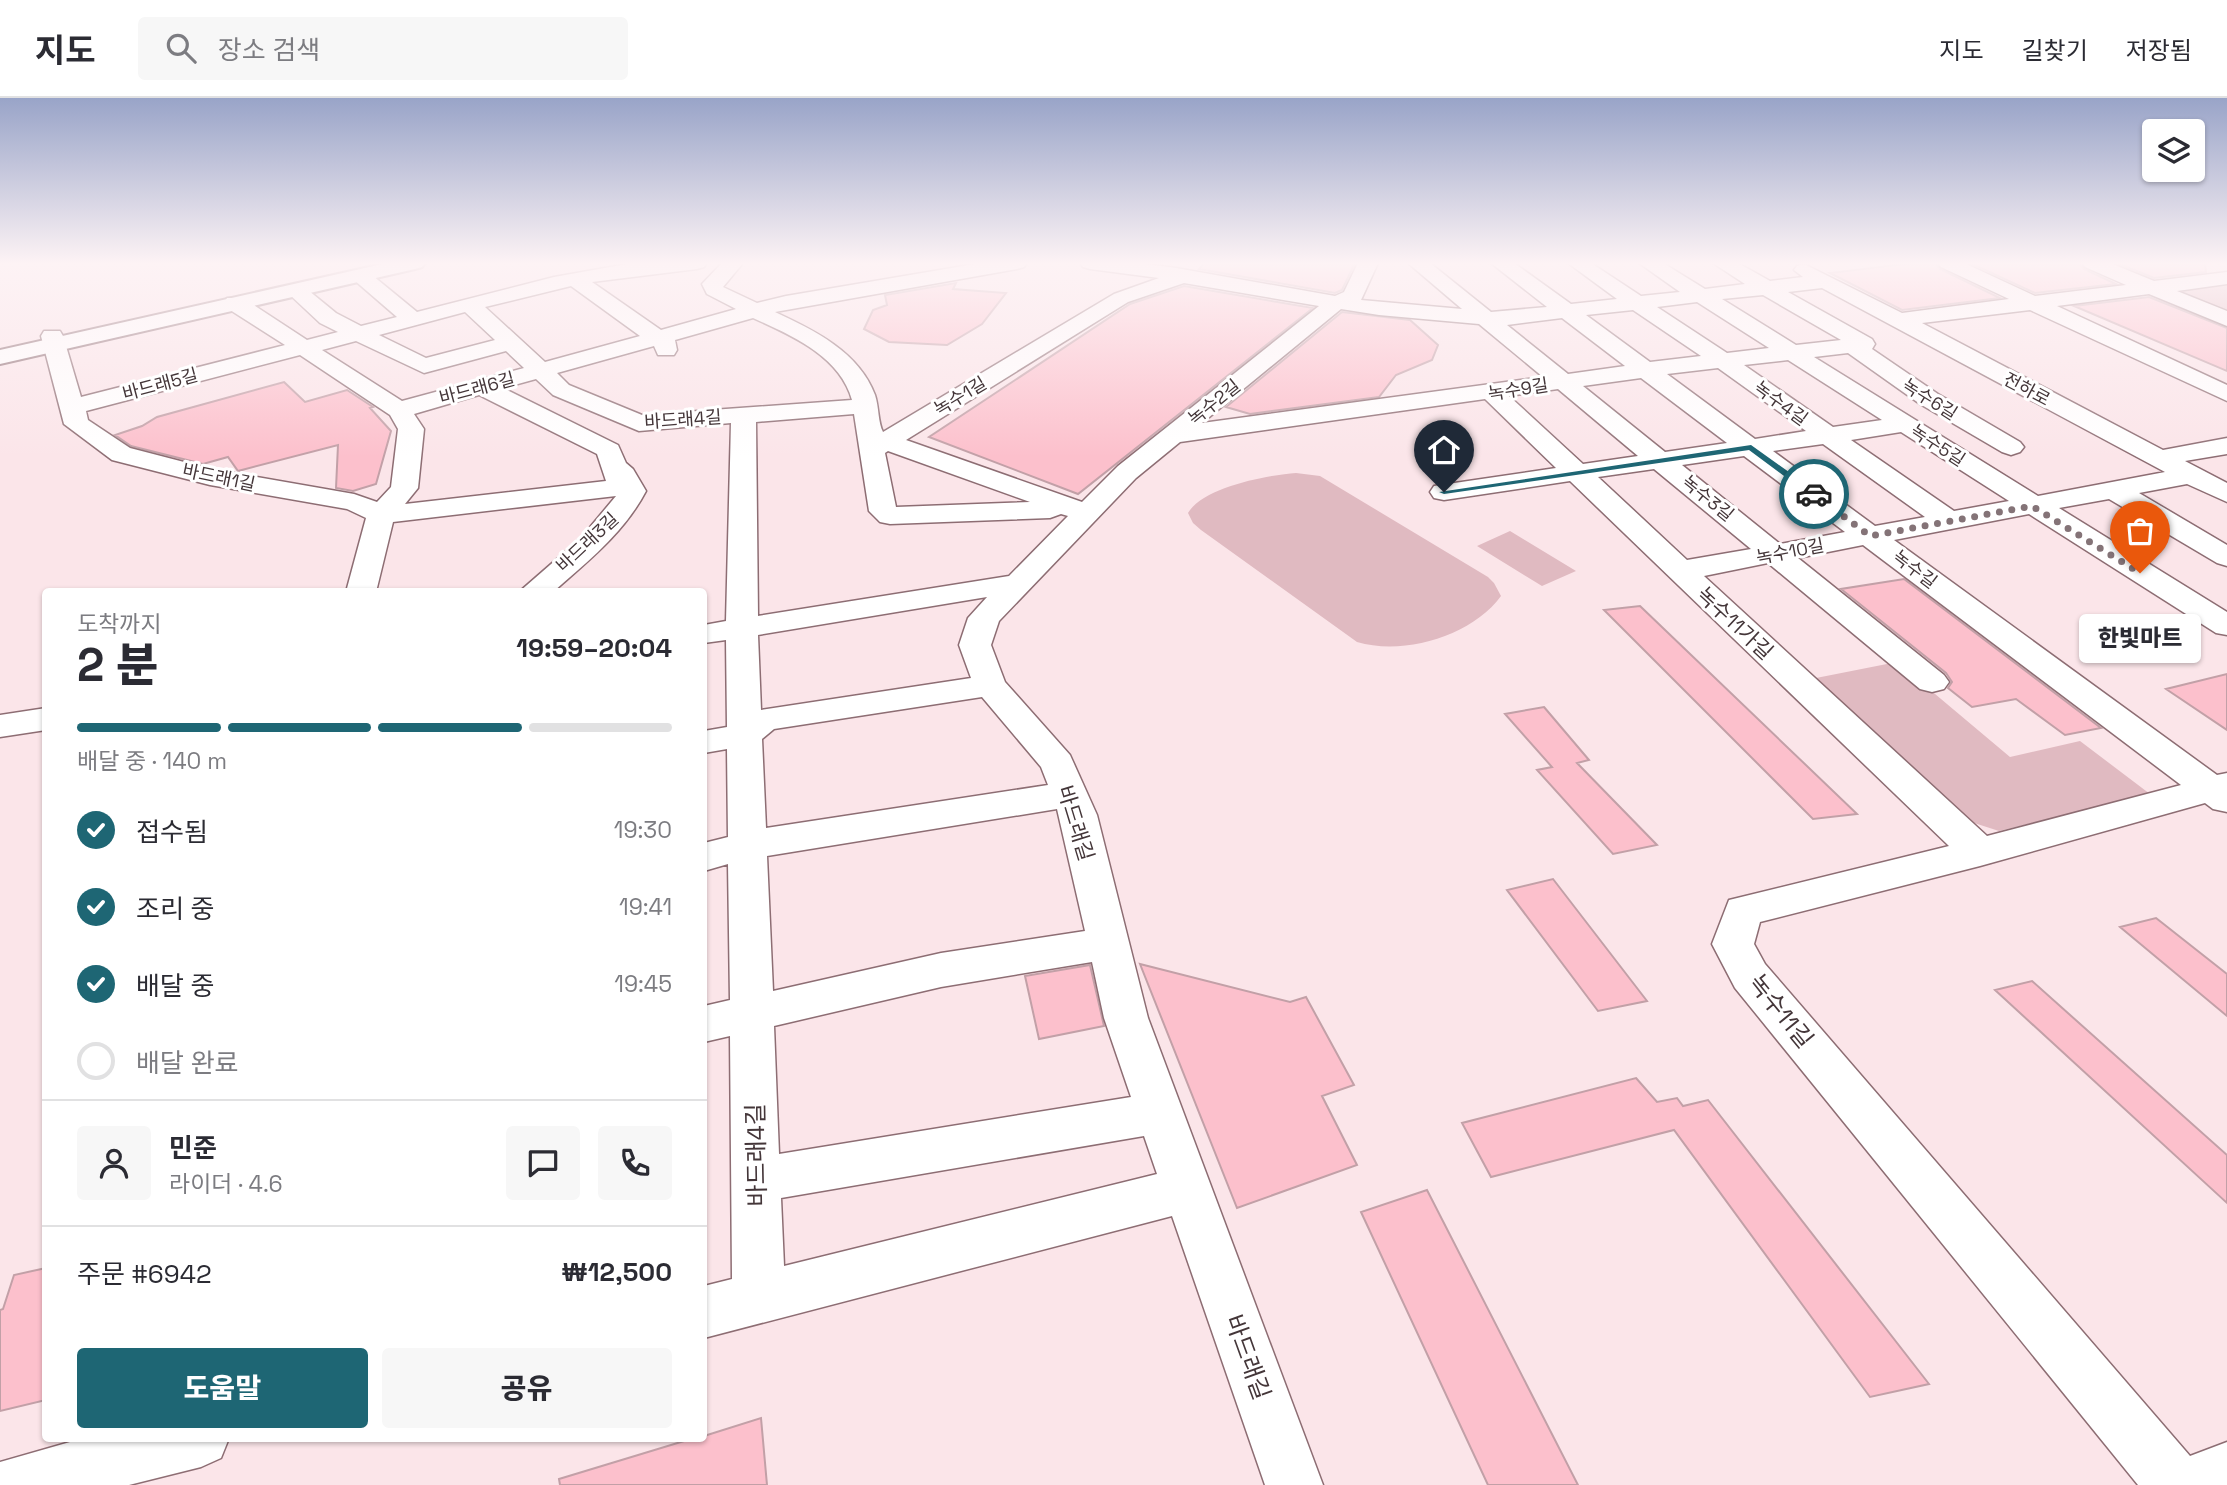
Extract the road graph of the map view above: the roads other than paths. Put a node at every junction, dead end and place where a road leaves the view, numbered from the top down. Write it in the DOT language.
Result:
graph roads {
  1 [pos="108,328"];
  2 [pos="114,328"];
  3 [pos="274,328"];
  4 [pos="345,328"];
  5 [pos="374,328"];
  6 [pos="494,328"];
  7 [pos="644,328"];
  8 [pos="697,328"];
  9 [pos="790,328"];
  10 [pos="1071,328"];
  11 [pos="1305,328"];
  12 [pos="1499,328"];
  13 [pos="1589,328"];
  14 [pos="1674,328"];
  15 [pos="1754,328"];
  16 [pos="1831,328"];
  17 [pos="1913,328"];
  18 [pos="2084,328"];
  19 [pos="354,333"];
  20 [pos="659,338"];
  21 [pos="54,340"];
  22 [pos="510,343"];
  23 [pos="1858,345"];
  24 [pos="302,346"];
  25 [pos="0,348"];
  26 [pos="1793,352"];
  27 [pos="0,357"];
  28 [pos="1723,361"];
  29 [pos="1646,370"];
  30 [pos="540,371"];
  31 [pos="1566,382"];
  32 [pos="481,387"];
  33 [pos="561,390"];
  34 [pos="1492,393"];
  35 [pos="2227,394"];
  36 [pos="864,406"];
  37 [pos="72,407"];
  38 [pos="399,410"];
  39 [pos="744,415"];
  40 [pos="1906,424"];
  41 [pos="1172,435"];
  42 [pos="1826,436"];
  43 [pos="875,443"];
  44 [pos="2227,446"];
  45 [pos="2011,447"];
  46 [pos="1751,448"];
  47 [pos="609,450"];
  48 [pos="2159,458"];
  49 [pos="1662,461"];
  50 [pos="1577,473"];
  51 [pos="2191,475"];
  52 [pos="2114,490"];
  53 [pos="1444,492"];
  54 [pos="2227,494"];
  55 [pos="2032,506"];
  56 [pos="1086,513"];
  57 [pos="381,515"];
  58 [pos="1950,522"];
  59 [pos="1870,536"];
  60 [pos="1775,554"];
  61 [pos="2227,557"];
  62 [pos="1677,569"];
  63 [pos="1018,583"];
  64 [pos="362,588"];
  65 [pos="539,588"];
  66 [pos="2227,626"];
  67 [pos="742,627"];
  68 [pos="707,633"];
  69 [pos="1932,682"];
  70 [pos="990,685"];
  71 [pos="42,720"];
  72 [pos="0,726"];
  73 [pos="744,735"];
  74 [pos="707,742"];
  75 [pos="2222,792"];
  76 [pos="1069,794"];
  77 [pos="748,845"];
  78 [pos="1980,852"];
  79 [pos="707,856"];
  80 [pos="1108,943"];
  81 [pos="752,1013"];
  82 [pos="707,1023"];
  83 [pos="1160,1113"];
  84 [pos="756,1180"];
  85 [pos="1188,1189"];
  86 [pos="759,1298"];
  87 [pos="707,1311"];
  88 [pos="187,1442"];
  89 [pos="126,1460"];
  90 [pos="2227,1471"];
  91 [pos="15,1485"];
  92 [pos="1294,1485"];
  93 [pos="2176,1485"];
  94 [pos="2192,1485"];
  1 -- 21 [label="main road"];
  2 -- 21 [label="main road"];
  3 -- 24 [label="street"];
  4 -- 19 [label="street"];
  5 -- 19 [label="street, 바드래5길"];
  6 -- 22 [label="street, 바드래4길"];
  7 -- 20 [label="street"];
  8 -- 20 [label="street, 바드래6길"];
  9 -- 36 [label="street"];
  10 -- 43 [label="street, 녹수1길"];
  11 -- 41 [label="street, 녹수2길"];
  12 -- 31 [label="street, 녹수3길"];
  13 -- 29 [label="street, 녹수길"];
  14 -- 28 [label="street, 녹수4길"];
  15 -- 26 [label="street, 녹수5길"];
  16 -- 23 [label="street, 녹수6길"];
  17 -- 48 [label="street, 전하로"];
  18 -- 35 [label="street"];
  19 -- 22 [label="street"];
  19 -- 24 [label="street, 바드래5길"];
  20 -- 30 [label="street, 바드래6길"];
  20 -- 33 [label="street"];
  21 -- 25 [label="main road"];
  21 -- 27 [label="main road"];
  21 -- 37 [label="street, 바드래1길"];
  22 -- 30 [label="street, 바드래4길"];
  23 -- 26 [label="street, 녹수9길"];
  23 -- 45 [label="street, 녹수6길"];
  24 -- 37 [label="street, 바드래5길"];
  24 -- 38 [label="street"];
  26 -- 28 [label="street, 녹수9길"];
  26 -- 40 [label="street, 녹수5길"];
  28 -- 29 [label="street, 녹수9길"];
  28 -- 42 [label="street, 녹수4길"];
  29 -- 31 [label="street, 녹수9길"];
  29 -- 46 [label="street, 녹수길"];
  30 -- 32 [label="street, 바드래6길"];
  30 -- 33 [label="street, 바드래4길"];
  31 -- 34 [label="street, 녹수9길"];
  31 -- 49 [label="street, 녹수3길"];
  32 -- 38 [label="street, 바드래6길"];
  32 -- 47 [label="street"];
  33 -- 39 [label="street, 바드래4길"];
  34 -- 41 [label="street, 녹수9길"];
  34 -- 50 [label="street, 녹수11가길"];
  36 -- 39 [label="street"];
  36 -- 43 [label="street"];
  37 -- 57 [label="street, 바드래1길"];
  38 -- 57 [label="street"];
  39 -- 67 [label="street, 바드래4길"];
  40 -- 42 [label="street"];
  40 -- 55 [label="street, 녹수5길"];
  41 -- 56 [label="street, 녹수2길"];
  42 -- 46 [label="street"];
  42 -- 58 [label="street, 녹수4길"];
  43 -- 56 [label="street"];
  43 -- 56 [label="street"];
  44 -- 48 [label="street"];
  46 -- 49 [label="street"];
  46 -- 59 [label="street, 녹수길"];
  47 -- 57 [label="street, 바드래3길"];
  47 -- 65 [label="street, 바드래3길"];
  48 -- 51 [label="street, 전하로"];
  49 -- 50 [label="street"];
  49 -- 60 [label="street, 녹수3길"];
  50 -- 53 [label="street"];
  50 -- 62 [label="street, 녹수11가길"];
  51 -- 52 [label="street, 녹수10길"];
  51 -- 54 [label="street, 전하로"];
  52 -- 55 [label="street, 녹수10길"];
  52 -- 61 [label="street"];
  55 -- 58 [label="street, 녹수10길"];
  55 -- 66 [label="street, 녹수5길"];
  56 -- 63 [label="street, 바드래길"];
  57 -- 64 [label="street"];
  58 -- 59 [label="street, 녹수10길"];
  59 -- 60 [label="street, 녹수10길"];
  59 -- 75 [label="street, 녹수길"];
  60 -- 62 [label="street, 녹수10길"];
  60 -- 69 [label="street, 녹수3길"];
  62 -- 78 [label="street, 녹수11가길"];
  63 -- 67 [label="street"];
  63 -- 70 [label="street, 바드래길"];
  67 -- 68 [label="street"];
  67 -- 73 [label="street, 바드래4길"];
  70 -- 73 [label="street"];
  70 -- 76 [label="street, 바드래길"];
  71 -- 72 [label="street"];
  73 -- 74 [label="street"];
  73 -- 77 [label="street, 바드래4길"];
  75 -- 78 [label="street, 녹수11길"];
  76 -- 77 [label="street"];
  76 -- 80 [label="street, 바드래길"];
  77 -- 79 [label="street"];
  77 -- 81 [label="street, 바드래4길"];
  78 -- 93 [label="street, 녹수11길"];
  80 -- 81 [label="street"];
  80 -- 83 [label="street, 바드래길"];
  81 -- 82 [label="street"];
  81 -- 84 [label="street, 바드래4길"];
  83 -- 84 [label="street"];
  83 -- 85 [label="street, 바드래길"];
  84 -- 86 [label="street, 바드래4길"];
  85 -- 86 [label="street"];
  85 -- 92 [label="street, 바드래길"];
  86 -- 87 [label="street"];
  88 -- 89 [label="street"];
  89 -- 91 [label="street"];
  90 -- 94 [label="street"];
}
